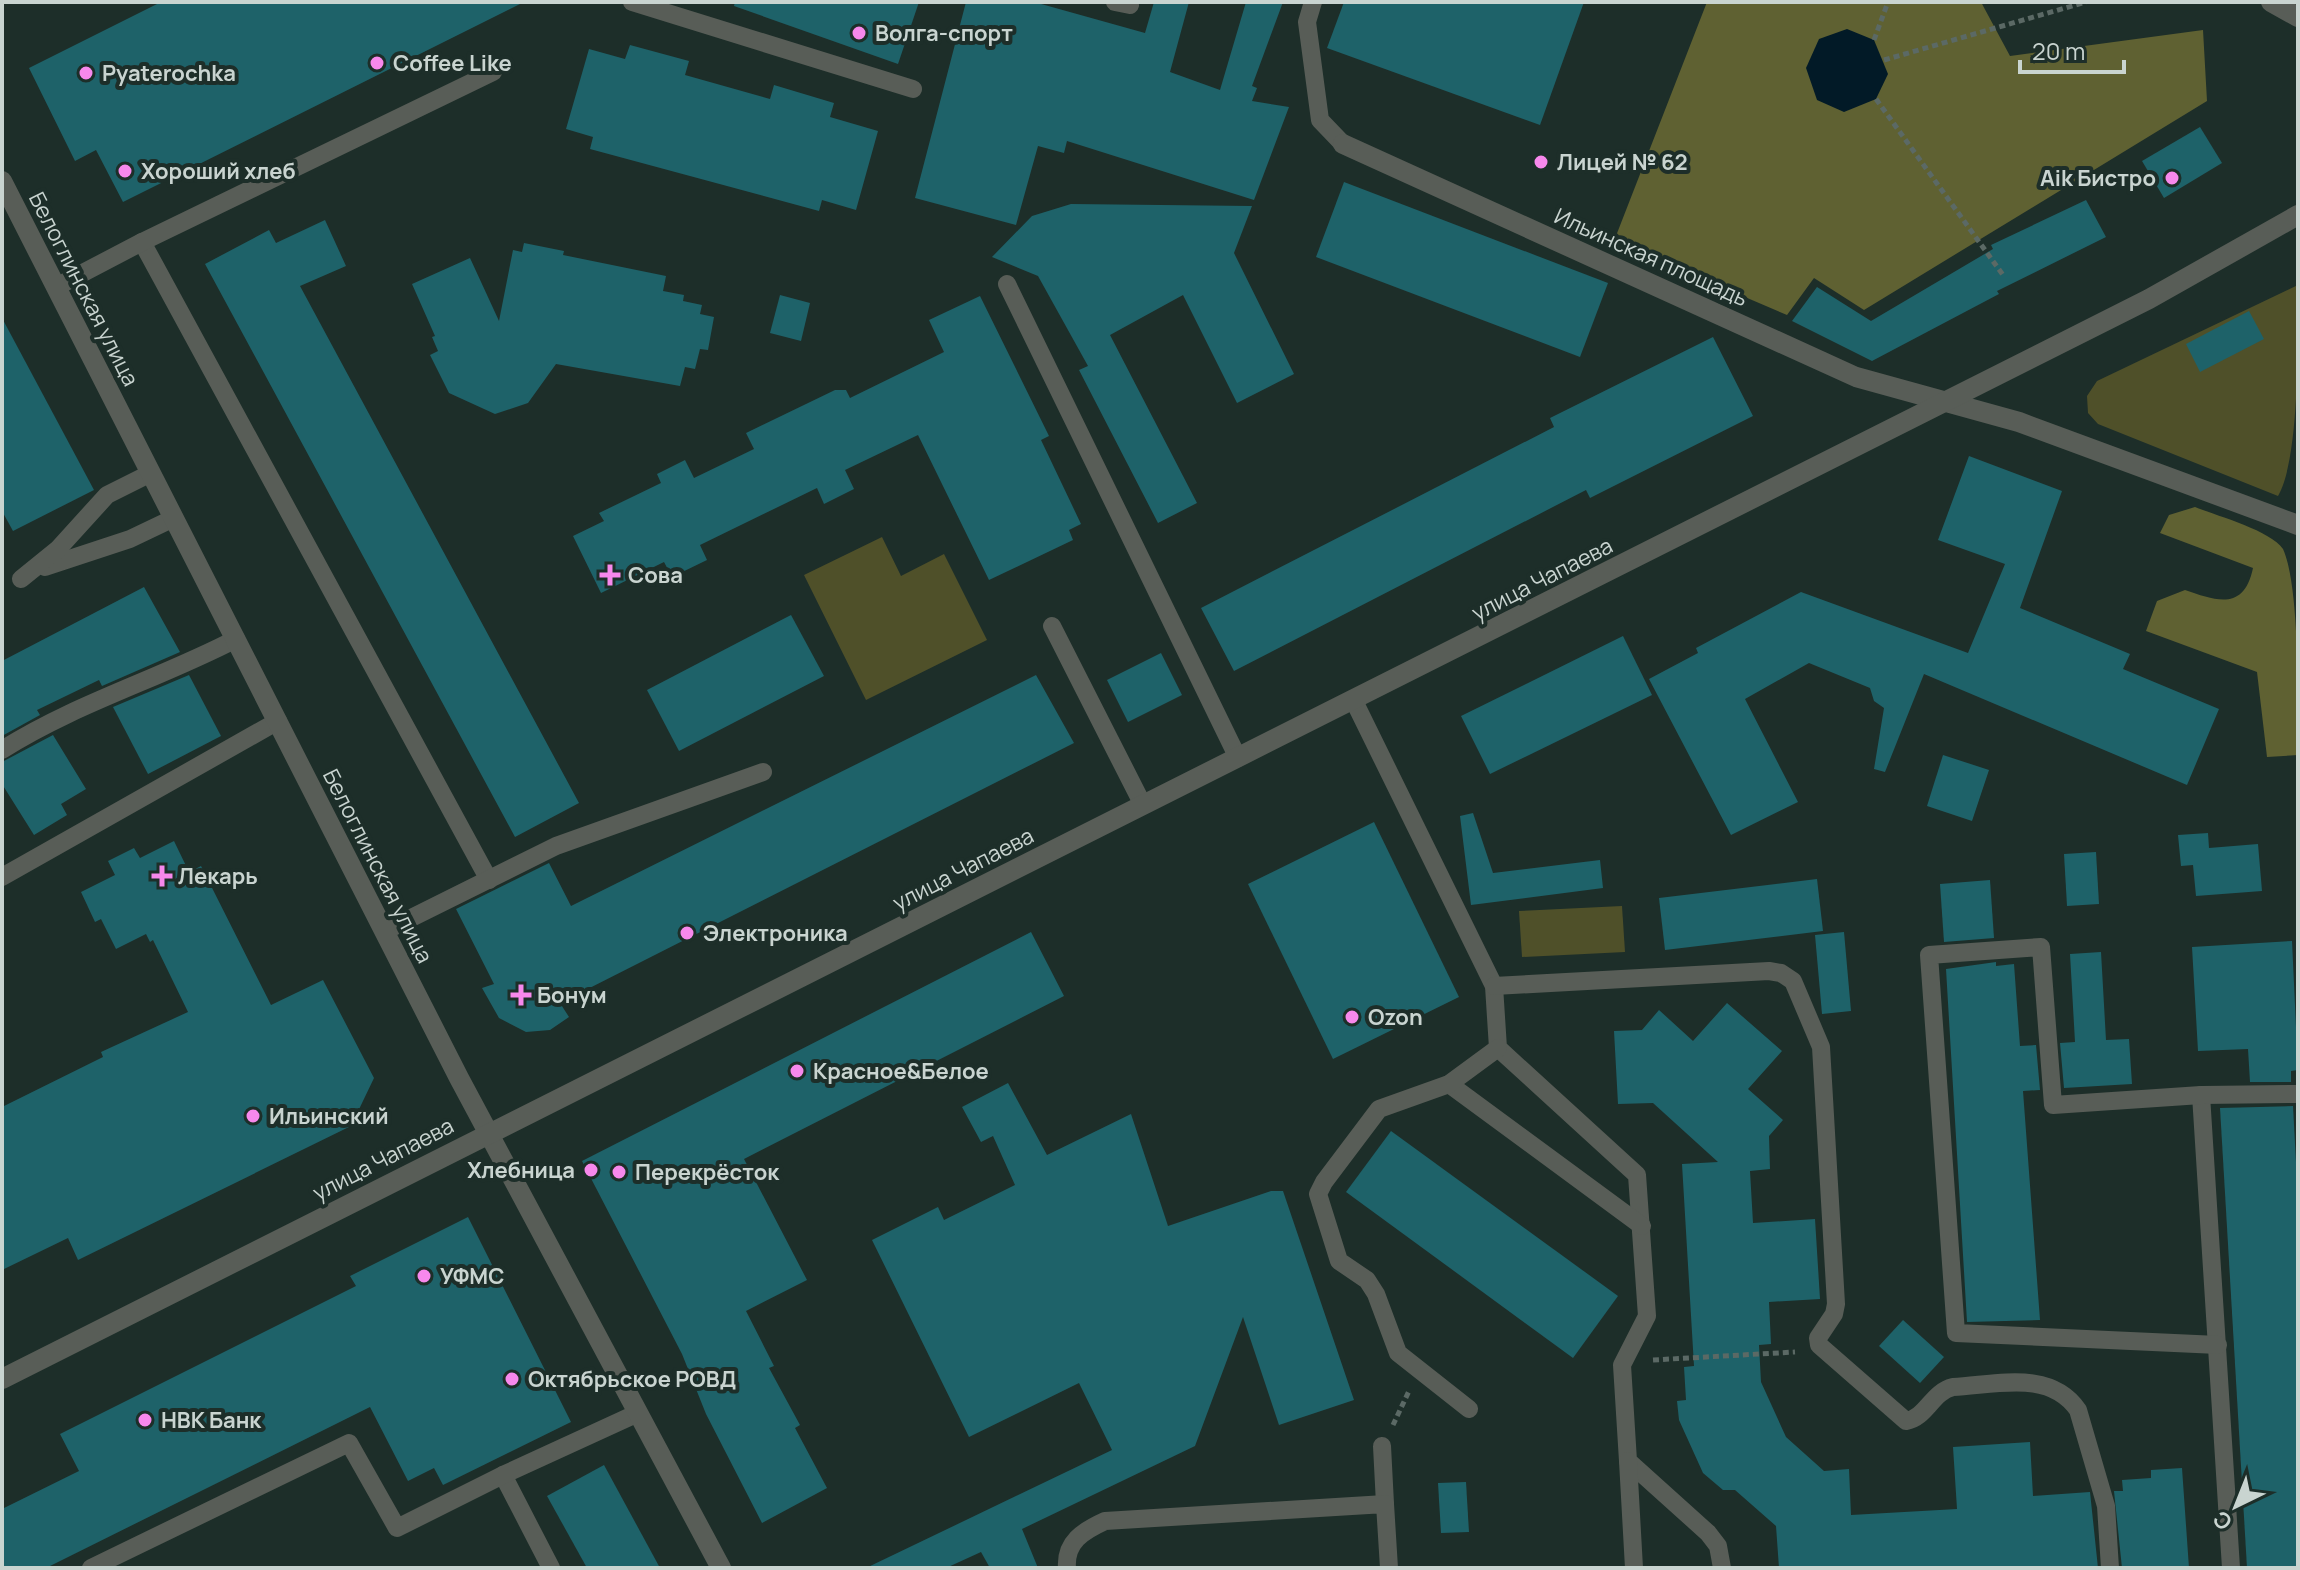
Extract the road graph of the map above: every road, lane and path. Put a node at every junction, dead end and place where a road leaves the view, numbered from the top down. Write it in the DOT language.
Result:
graph roads {
  1 [pos="632,2"];
  2 [pos="1313,2"];
  3 [pos="1888,2"];
  4 [pos="2086,2"];
  5 [pos="2271,2"];
  6 [pos="2298,17"];
  7 [pos="1874,40"];
  8 [pos="1884,60"];
  9 [pos="493,72"];
  10 [pos="913,89"];
  11 [pos="1876,99"];
  12 [pos="1343,144"];
  13 [pos="2,181"];
  14 [pos="2298,215"];
  15 [pos="142,242"];
  16 [pos="2003,275"];
  17 [pos="1007,284"];
  18 [pos="56,287"];
  19 [pos="1944,401"];
  20 [pos="151,473"];
  21 [pos="174,518"];
  22 [pos="2298,525"];
  23 [pos="1052,626"];
  24 [pos="236,639"];
  25 [pos="1354,701"];
  26 [pos="278,721"];
  27 [pos="2,750"];
  28 [pos="1238,758"];
  29 [pos="763,772"];
  30 [pos="1143,805"];
  31 [pos="2,877"];
  32 [pos="489,880"];
  33 [pos="385,931"];
  34 [pos="1494,986"];
  35 [pos="1498,1048"];
  36 [pos="1449,1084"];
  37 [pos="2298,1094"];
  38 [pos="2201,1095"];
  39 [pos="488,1133"];
  40 [pos="1642,1226"];
  41 [pos="2218,1345"];
  42 [pos="1824,1351"];
  43 [pos="1624,1362"];
  44 [pos="1419,1372"];
  45 [pos="2,1379"];
  46 [pos="1469,1409"];
  47 [pos="638,1413"];
  48 [pos="1393,1425"];
  49 [pos="1382,1446"];
  50 [pos="1628,1461"];
  51 [pos="503,1475"];
  52 [pos="1385,1504"];
  53 [pos="91,1568"];
  54 [pos="551,1568"];
  55 [pos="721,1568"];
  56 [pos="1067,1568"];
  57 [pos="1389,1568"];
  58 [pos="1634,1568"];
  59 [pos="1722,1568"];
  60 [pos="2110,1568"];
  61 [pos="2231,1568"];
  1 -- 10 [label="lane"];
  2 -- 12 [label="lane"];
  3 -- 7 [label="path"];
  4 -- 8 [label="path"];
  5 -- 6 [label="street"];
  9 -- 15 [label="lane"];
  11 -- 16 [label="path"];
  12 -- 19 [label="street, Ильинская площадь"];
  13 -- 18 [label="street, Белоглинская улица"];
  14 -- 19 [label="street"];
  15 -- 18 [label="lane"];
  15 -- 32 [label="lane"];
  17 -- 28 [label="lane"];
  18 -- 20 [label="street, Белоглинская улица"];
  19 -- 22 [label="street, Ильинская площадь"];
  19 -- 25 [label="street, улица Чапаева"];
  20 -- 21 [label="street, Белоглинская улица"];
  20 -- 21 [label="lane"];
  21 -- 24 [label="street, Белоглинская улица"];
  23 -- 30 [label="lane"];
  24 -- 26 [label="street, Белоглинская улица"];
  24 -- 27 [label="lane"];
  25 -- 28 [label="street, улица Чапаева"];
  25 -- 34 [label="lane"];
  26 -- 31 [label="lane"];
  26 -- 33 [label="street, Белоглинская улица"];
  28 -- 30 [label="street, улица Чапаева"];
  29 -- 32 [label="lane"];
  30 -- 39 [label="street, улица Чапаева"];
  32 -- 33 [label="lane"];
  33 -- 39 [label="street, Белоглинская улица"];
  34 -- 35 [label="lane"];
  34 -- 42 [label="lane"];
  35 -- 36 [label="lane"];
  35 -- 40 [label="lane"];
  36 -- 40 [label="lane"];
  36 -- 44 [label="lane"];
  37 -- 38 [label="lane"];
  38 -- 41 [label="lane"];
  38 -- 41 [label="lane"];
  39 -- 45 [label="street, улица Чапаева"];
  39 -- 47 [label="street, Белоглинская улица"];
  40 -- 43 [label="lane"];
  41 -- 61 [label="lane"];
  42 -- 43 [label="path"];
  42 -- 60 [label="lane"];
  43 -- 50 [label="lane"];
  44 -- 46 [label="lane"];
  44 -- 48 [label="path"];
  47 -- 51 [label="lane"];
  47 -- 55 [label="street, Белоглинская улица"];
  49 -- 52 [label="lane"];
  50 -- 58 [label="lane"];
  50 -- 59 [label="lane"];
  51 -- 53 [label="lane"];
  51 -- 54 [label="lane"];
  52 -- 56 [label="lane"];
  52 -- 57 [label="lane"];
}
